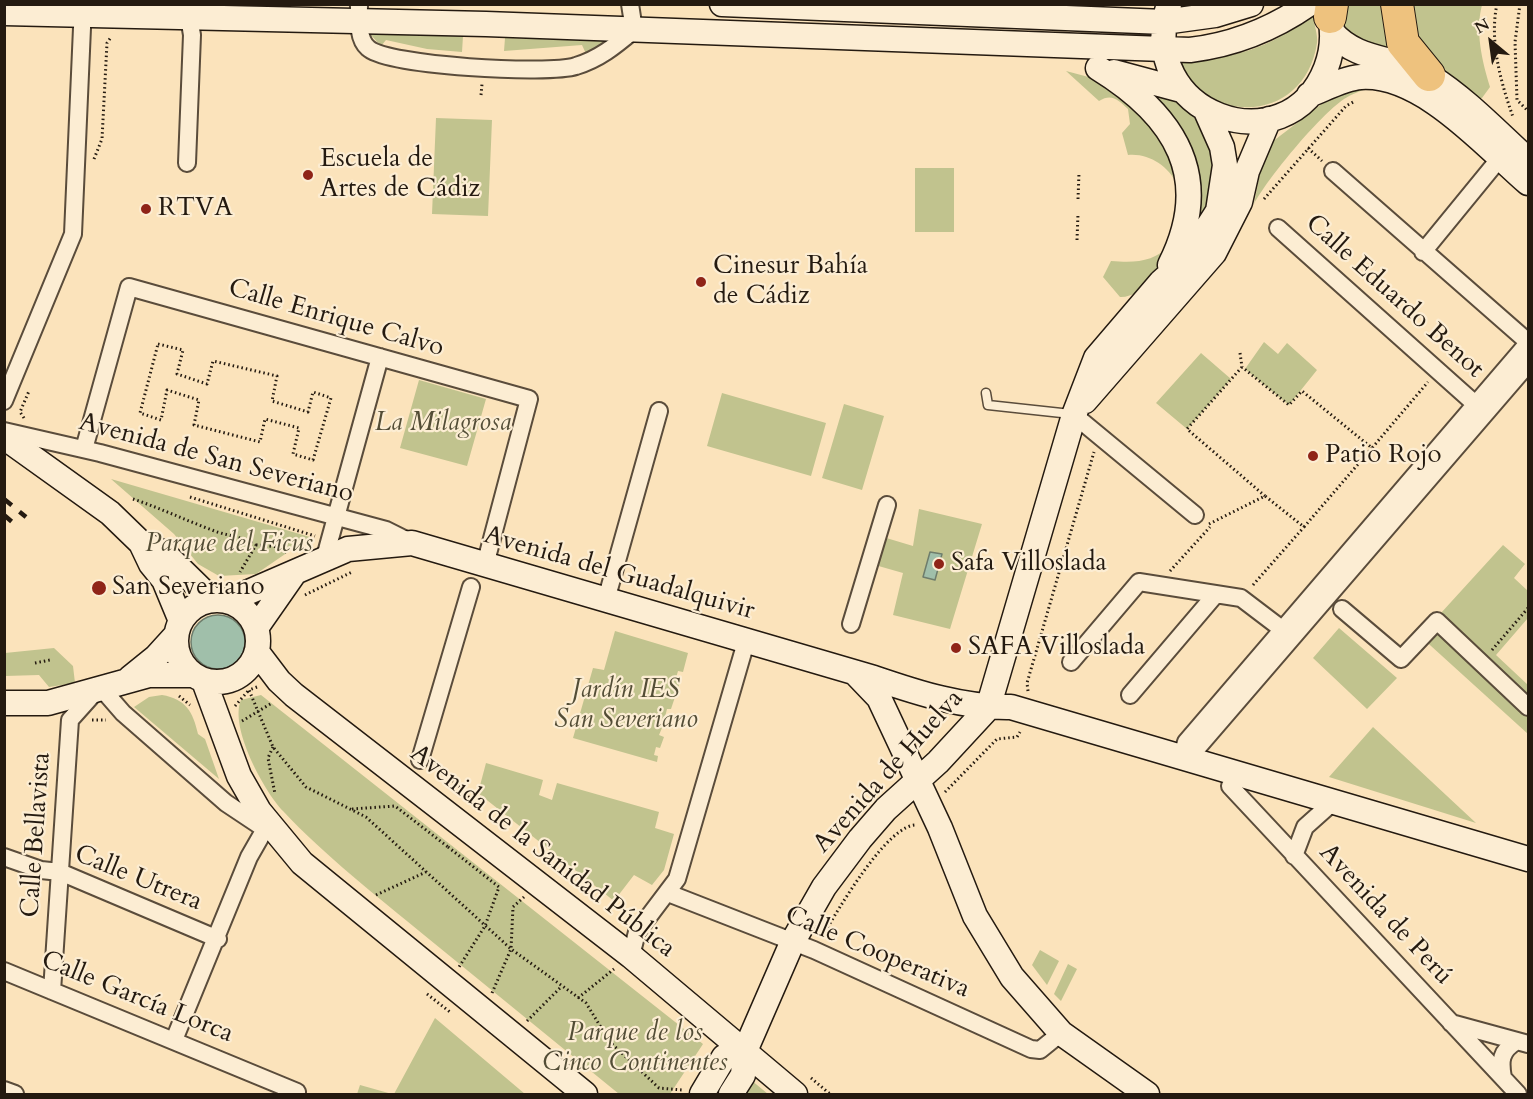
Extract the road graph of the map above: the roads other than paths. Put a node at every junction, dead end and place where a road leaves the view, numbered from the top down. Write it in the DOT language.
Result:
graph roads {
  1 [pos="630,4"];
  2 [pos="722,4"];
  3 [pos="1123,4"];
  4 [pos="1251,4"];
  5 [pos="1396,4"];
  6 [pos="82,10"];
  7 [pos="4,13"];
  8 [pos="1166,13"];
  9 [pos="1326,13"];
  10 [pos="189,17"];
  11 [pos="1073,18"];
  12 [pos="360,23"];
  13 [pos="634,30"];
  14 [pos="1022,46"];
  15 [pos="1163,50"];
  16 [pos="1098,68"];
  17 [pos="1429,75"];
  18 [pos="1181,90"];
  19 [pos="1309,95"];
  20 [pos="1206,111"];
  21 [pos="1269,119"];
  22 [pos="1528,160"];
  23 [pos="187,163"];
  24 [pos="1495,164"];
  25 [pos="1333,171"];
  26 [pos="1528,183"];
  27 [pos="1278,228"];
  28 [pos="1423,252"];
  29 [pos="1161,282"];
  30 [pos="1528,343"];
  31 [pos="380,357"];
  32 [pos="1528,364"];
  33 [pos="986,393"];
  34 [pos="4,401"];
  35 [pos="1481,409"];
  36 [pos="659,411"];
  37 [pos="1074,414"];
  38 [pos="4,431"];
  39 [pos="4,436"];
  40 [pos="84,449"];
  41 [pos="887,505"];
  42 [pos="1195,515"];
  43 [pos="334,517"];
  44 [pos="141,543"];
  45 [pos="412,543"];
  46 [pos="325,557"];
  47 [pos="291,564"];
  48 [pos="486,565"];
  49 [pos="471,587"];
  50 [pos="1216,594"];
  51 [pos="606,600"];
  52 [pos="220,601"];
  53 [pos="1342,609"];
  54 [pos="851,624"];
  55 [pos="179,628"];
  56 [pos="256,628"];
  57 [pos="1288,633"];
  58 [pos="746,642"];
  59 [pos="257,652"];
  60 [pos="1071,662"];
  61 [pos="855,674"];
  62 [pos="198,678"];
  63 [pos="127,680"];
  64 [pos="99,691"];
  65 [pos="1130,695"];
  66 [pos="4,703"];
  67 [pos="1528,707"];
  68 [pos="988,708"];
  69 [pos="420,760"];
  70 [pos="1178,765"];
  71 [pos="918,780"];
  72 [pos="1230,786"];
  73 [pos="1326,808"];
  74 [pos="266,829"];
  75 [pos="286,843"];
  76 [pos="1294,856"];
  77 [pos="4,857"];
  78 [pos="1528,859"];
  79 [pos="60,872"];
  80 [pos="1528,873"];
  81 [pos="668,893"];
  82 [pos="218,939"];
  83 [pos="792,943"];
  84 [pos="624,962"];
  85 [pos="4,971"];
  86 [pos="52,991"];
  87 [pos="1450,1022"];
  88 [pos="1061,1033"];
  89 [pos="174,1040"];
  90 [pos="1523,1042"];
  91 [pos="745,1051"];
  92 [pos="1503,1078"];
  93 [pos="4,1090"];
  94 [pos="1139,1092"];
  95 [pos="695,1093"];
  96 [pos="15,1095"];
  97 [pos="296,1095"];
  98 [pos="585,1095"];
  99 [pos="731,1095"];
  100 [pos="795,1095"];
  101 [pos="1518,1095"];
  1 -- 13 [label="street"];
  2 -- 11 [label="main road"];
  3 -- 11 [label="main road"];
  4 -- 8 [label="main road"];
  5 -- 17 [label="highway"];
  6 -- 7 [label="main road"];
  6 -- 10 [label="main road"];
  6 -- 34 [label="street"];
  8 -- 11 [label="main road"];
  8 -- 15 [label="main road"];
  9 -- 15 [label="main road"];
  9 -- 17 [label="main road"];
  9 -- 19 [label="main road"];
  10 -- 12 [label="main road"];
  10 -- 23 [label="street"];
  12 -- 13 [label="main road"];
  12 -- 13 [label="street"];
  13 -- 14 [label="main road"];
  14 -- 15 [label="main road"];
  14 -- 16 [label="main road"];
  15 -- 18 [label="main road"];
  16 -- 18 [label="main road"];
  16 -- 29 [label="main road"];
  17 -- 22 [label="main road"];
  18 -- 20 [label="main road"];
  19 -- 21 [label="main road"];
  19 -- 26 [label="main road"];
  20 -- 21 [label="main road"];
  20 -- 29 [label="main road, Avenida de Huelva"];
  21 -- 37 [label="main road, Avenida de Huelva"];
  24 -- 28 [label="street"];
  25 -- 28 [label="street"];
  27 -- 35 [label="street, Calle Eduardo Benot"];
  28 -- 30 [label="street"];
  29 -- 37 [label="main road, Avenida de Huelva"];
  30 -- 35 [label="street"];
  31 -- 40 [label="street, Calle Enrique Calvo"];
  31 -- 43 [label="street"];
  31 -- 48 [label="street, Calle Enrique Calvo"];
  32 -- 35 [label="street"];
  33 -- 37 [label="lane"];
  35 -- 57 [label="street"];
  36 -- 51 [label="street"];
  37 -- 42 [label="street"];
  37 -- 68 [label="main road, Avenida de Huelva"];
  38 -- 40 [label="street, Avenida de San Severiano"];
  39 -- 44 [label="main road"];
  40 -- 43 [label="street, Avenida de San Severiano"];
  41 -- 54 [label="street"];
  43 -- 45 [label="street, Avenida de San Severiano"];
  43 -- 46 [label="street"];
  44 -- 52 [label="main road"];
  44 -- 55 [label="main road"];
  45 -- 46 [label="main road, Avenida del Guadalquivir"];
  45 -- 48 [label="main road, Avenida del Guadalquivir"];
  46 -- 47 [label="main road, Avenida del Guadalquivir"];
  47 -- 52 [label="main road, Avenida del Guadalquivir"];
  47 -- 56 [label="main road, Avenida del Guadalquivir"];
  48 -- 51 [label="main road, Avenida del Guadalquivir"];
  49 -- 69 [label="street"];
  50 -- 57 [label="street"];
  50 -- 60 [label="street"];
  50 -- 65 [label="street"];
  51 -- 58 [label="main road, Avenida del Guadalquivir"];
  52 -- 55 [label="main road"];
  52 -- 56 [label="main road"];
  53 -- 67 [label="street"];
  55 -- 62 [label="main road"];
  55 -- 63 [label="main road"];
  56 -- 59 [label="main road"];
  57 -- 70 [label="street"];
  58 -- 61 [label="main road, Avenida del Guadalquivir"];
  58 -- 81 [label="street"];
  59 -- 62 [label="main road"];
  59 -- 84 [label="main road, Avenida de la Sanidad Pública"];
  61 -- 68 [label="main road, Avenida del Guadalquivir"];
  61 -- 71 [label="main road"];
  62 -- 63 [label="main road"];
  62 -- 75 [label="main road"];
  63 -- 64 [label="main road"];
  64 -- 66 [label="main road"];
  64 -- 74 [label="street"];
  64 -- 79 [label="street, Calle Bellavista"];
  68 -- 70 [label="main road, Avenida del Guadalquivir"];
  68 -- 71 [label="main road, Avenida de Huelva"];
  70 -- 72 [label="main road, Avenida del Guadalquivir"];
  70 -- 73 [label="main road, Avenida del Guadalquivir"];
  71 -- 83 [label="main road, Avenida de Huelva"];
  71 -- 88 [label="main road"];
  72 -- 73 [label="main road, Avenida del Guadalquivir"];
  72 -- 76 [label="street, Avenida de Perú"];
  73 -- 76 [label="street"];
  73 -- 78 [label="main road, Avenida del Guadalquivir"];
  73 -- 80 [label="main road, Avenida del Guadalquivir"];
  74 -- 75 [label="street"];
  74 -- 82 [label="street"];
  75 -- 98 [label="main road"];
  76 -- 87 [label="street, Avenida de Perú"];
  77 -- 79 [label="street, Calle Utrera"];
  79 -- 82 [label="street, Calle Utrera"];
  79 -- 86 [label="street, Calle Bellavista"];
  81 -- 83 [label="street, Calle Cooperativa"];
  81 -- 84 [label="street"];
  82 -- 89 [label="street"];
  83 -- 88 [label="street, Calle Cooperativa"];
  83 -- 91 [label="main road, Avenida de Huelva"];
  84 -- 91 [label="main road, Avenida de la Sanidad Pública"];
  85 -- 86 [label="street, Calle García Lorca"];
  86 -- 89 [label="street, Calle García Lorca"];
  87 -- 90 [label="street"];
  87 -- 92 [label="street, Avenida de Perú"];
  88 -- 94 [label="main road"];
  89 -- 97 [label="street, Calle García Lorca"];
  90 -- 92 [label="street"];
  91 -- 95 [label="main road"];
  91 -- 99 [label="main road, Avenida de Huelva"];
  91 -- 100 [label="main road, Avenida de la Sanidad Pública"];
  92 -- 101 [label="street, Avenida de Perú"];
  93 -- 96 [label="street"];
}
